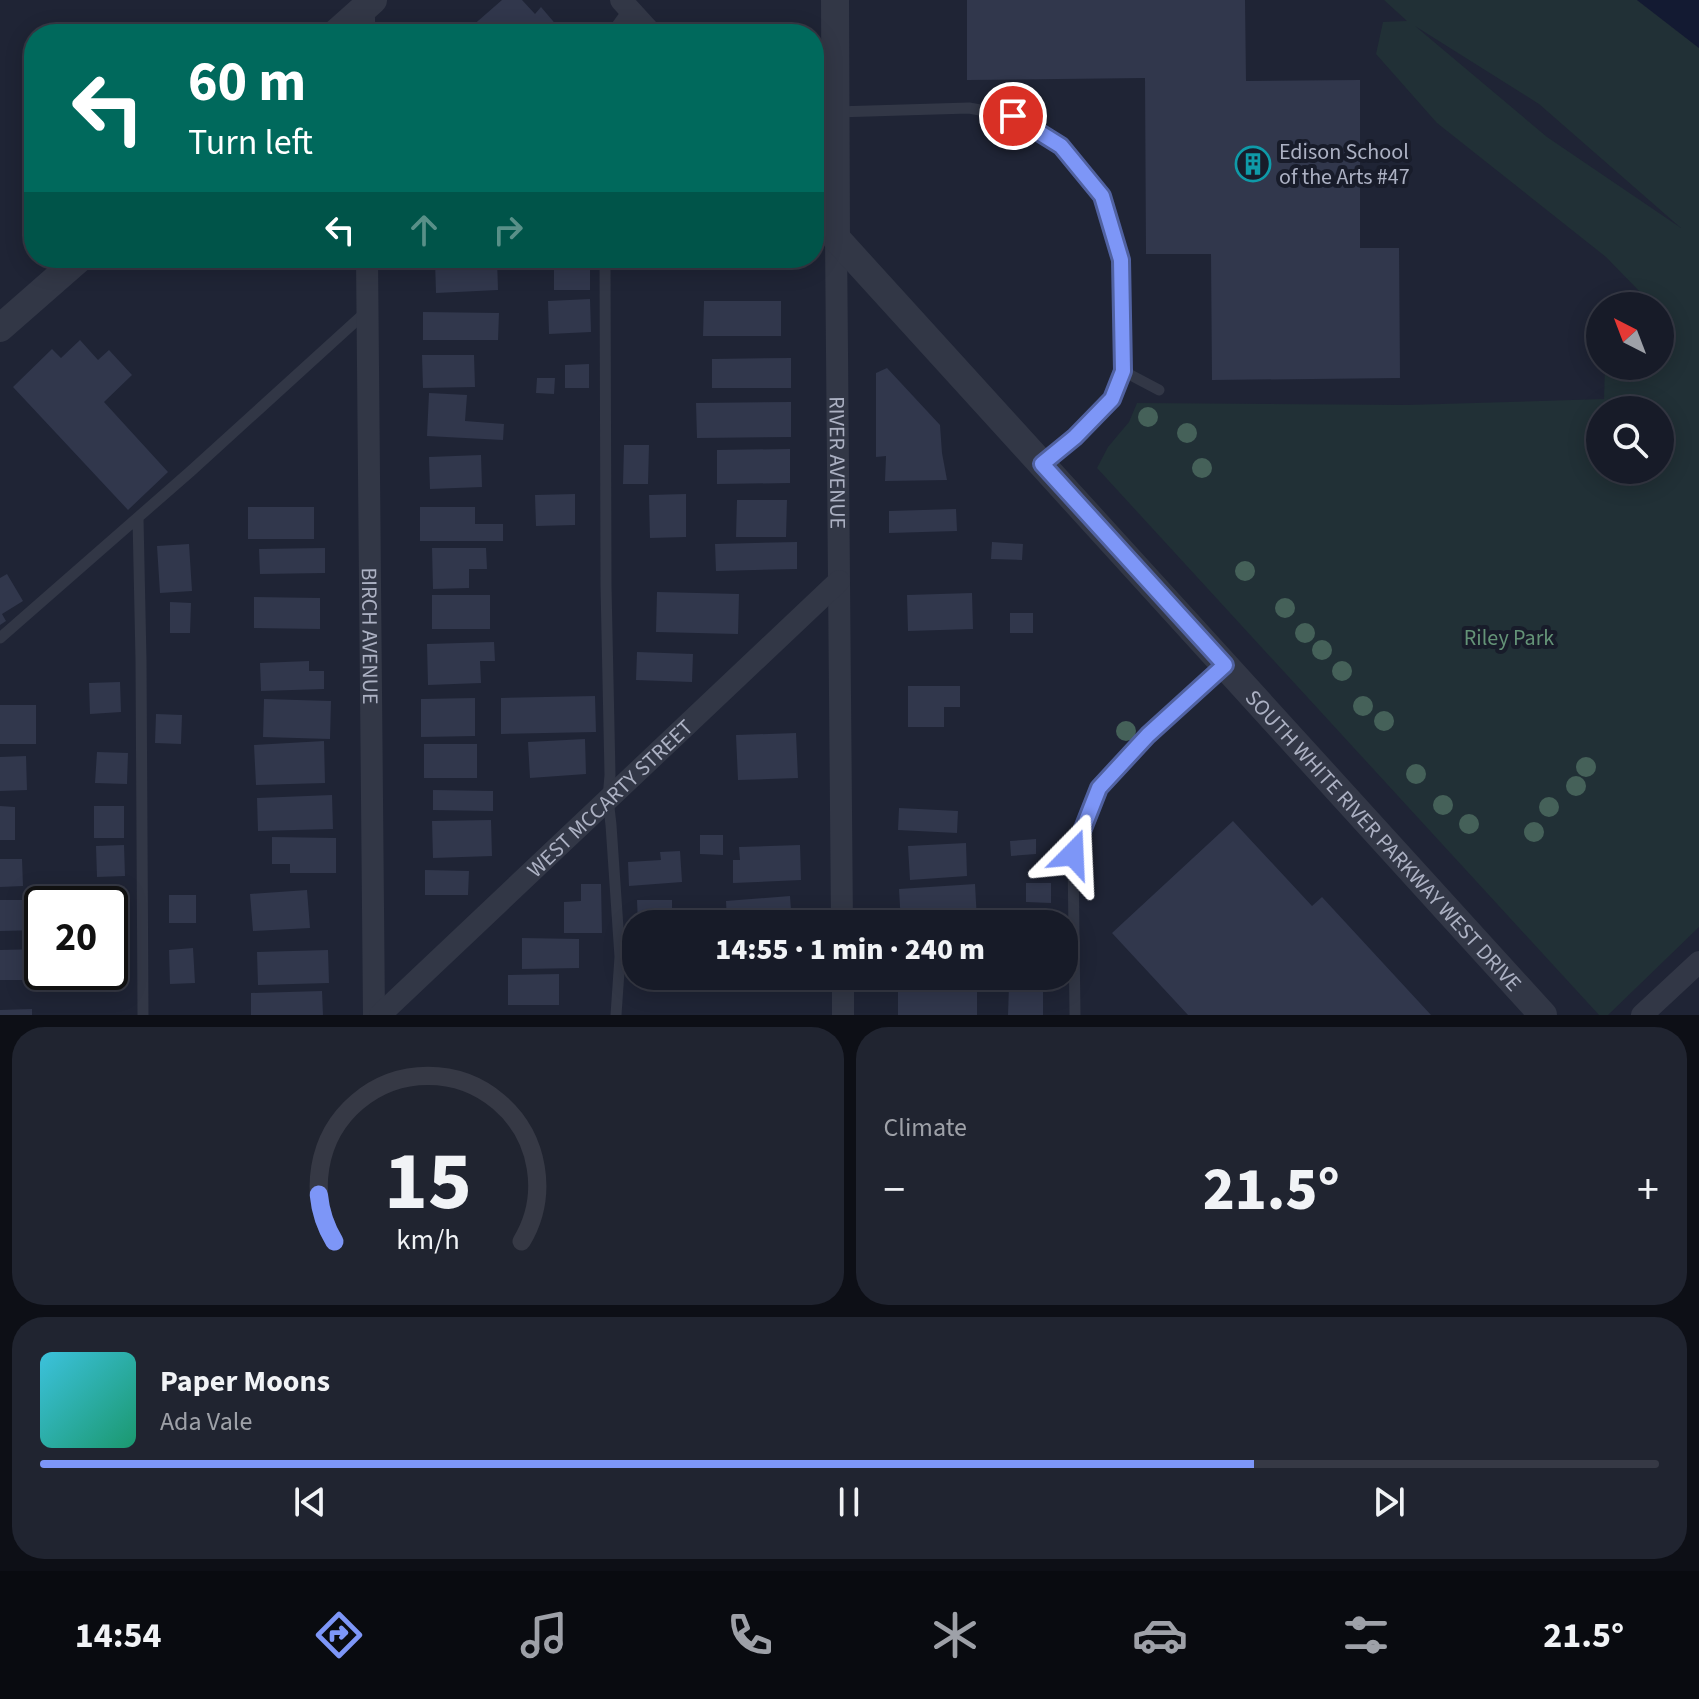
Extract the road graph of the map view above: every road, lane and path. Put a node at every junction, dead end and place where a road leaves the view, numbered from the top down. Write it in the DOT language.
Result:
graph roads {
  1 [pos="835,0"];
  2 [pos="625,5"];
  3 [pos="616,24"];
  4 [pos="643,24"];
  5 [pos="836,112"];
  6 [pos="824,224"];
  7 [pos="836,238"];
  8 [pos="69,268"];
  9 [pos="367,268"];
  10 [pos="605,268"];
  11 [pos="367,311"];
  12 [pos="0,328"];
  13 [pos="1123,371"];
  14 [pos="1159,390"];
  15 [pos="1042,464"];
  16 [pos="138,518"];
  17 [pos="839,581"];
  18 [pos="0,638"];
  19 [pos="1225,665"];
  20 [pos="608,799"];
  21 [pos="842,910"];
  22 [pos="1699,962"];
  23 [pos="843,990"];
  24 [pos="143,1015"];
  25 [pos="377,1015"];
  26 [pos="616,1015"];
  27 [pos="843,1015"];
  28 [pos="1075,1015"];
  29 [pos="1543,1015"];
  30 [pos="1642,1015"];
  1 -- 5 [label="street, RIVER AVENUE"];
  2 -- 3 [label="lane"];
  2 -- 4 [label="street"];
  5 -- 7 [label="street, RIVER AVENUE"];
  5 -- 13 [label="lane"];
  6 -- 7 [label="street"];
  7 -- 15 [label="street, SOUTH WHITE RIVER PARKWAY WEST DRIVE"];
  7 -- 17 [label="street, RIVER AVENUE"];
  8 -- 12 [label="street"];
  9 -- 11 [label="street, BIRCH AVENUE"];
  10 -- 20 [label="lane"];
  11 -- 16 [label="lane"];
  11 -- 25 [label="street, BIRCH AVENUE"];
  13 -- 14 [label="lane"];
  13 -- 15 [label="lane"];
  15 -- 19 [label="street, SOUTH WHITE RIVER PARKWAY WEST DRIVE"];
  16 -- 18 [label="lane"];
  16 -- 24 [label="lane"];
  17 -- 20 [label="street, WEST MCCARTY STREET"];
  17 -- 21 [label="street, RIVER AVENUE"];
  19 -- 28 [label="lane"];
  19 -- 29 [label="street, SOUTH WHITE RIVER PARKWAY WEST DRIVE"];
  20 -- 25 [label="street, WEST MCCARTY STREET"];
  20 -- 26 [label="lane"];
  22 -- 30 [label="street"];
  23 -- 27 [label="street"];
}
